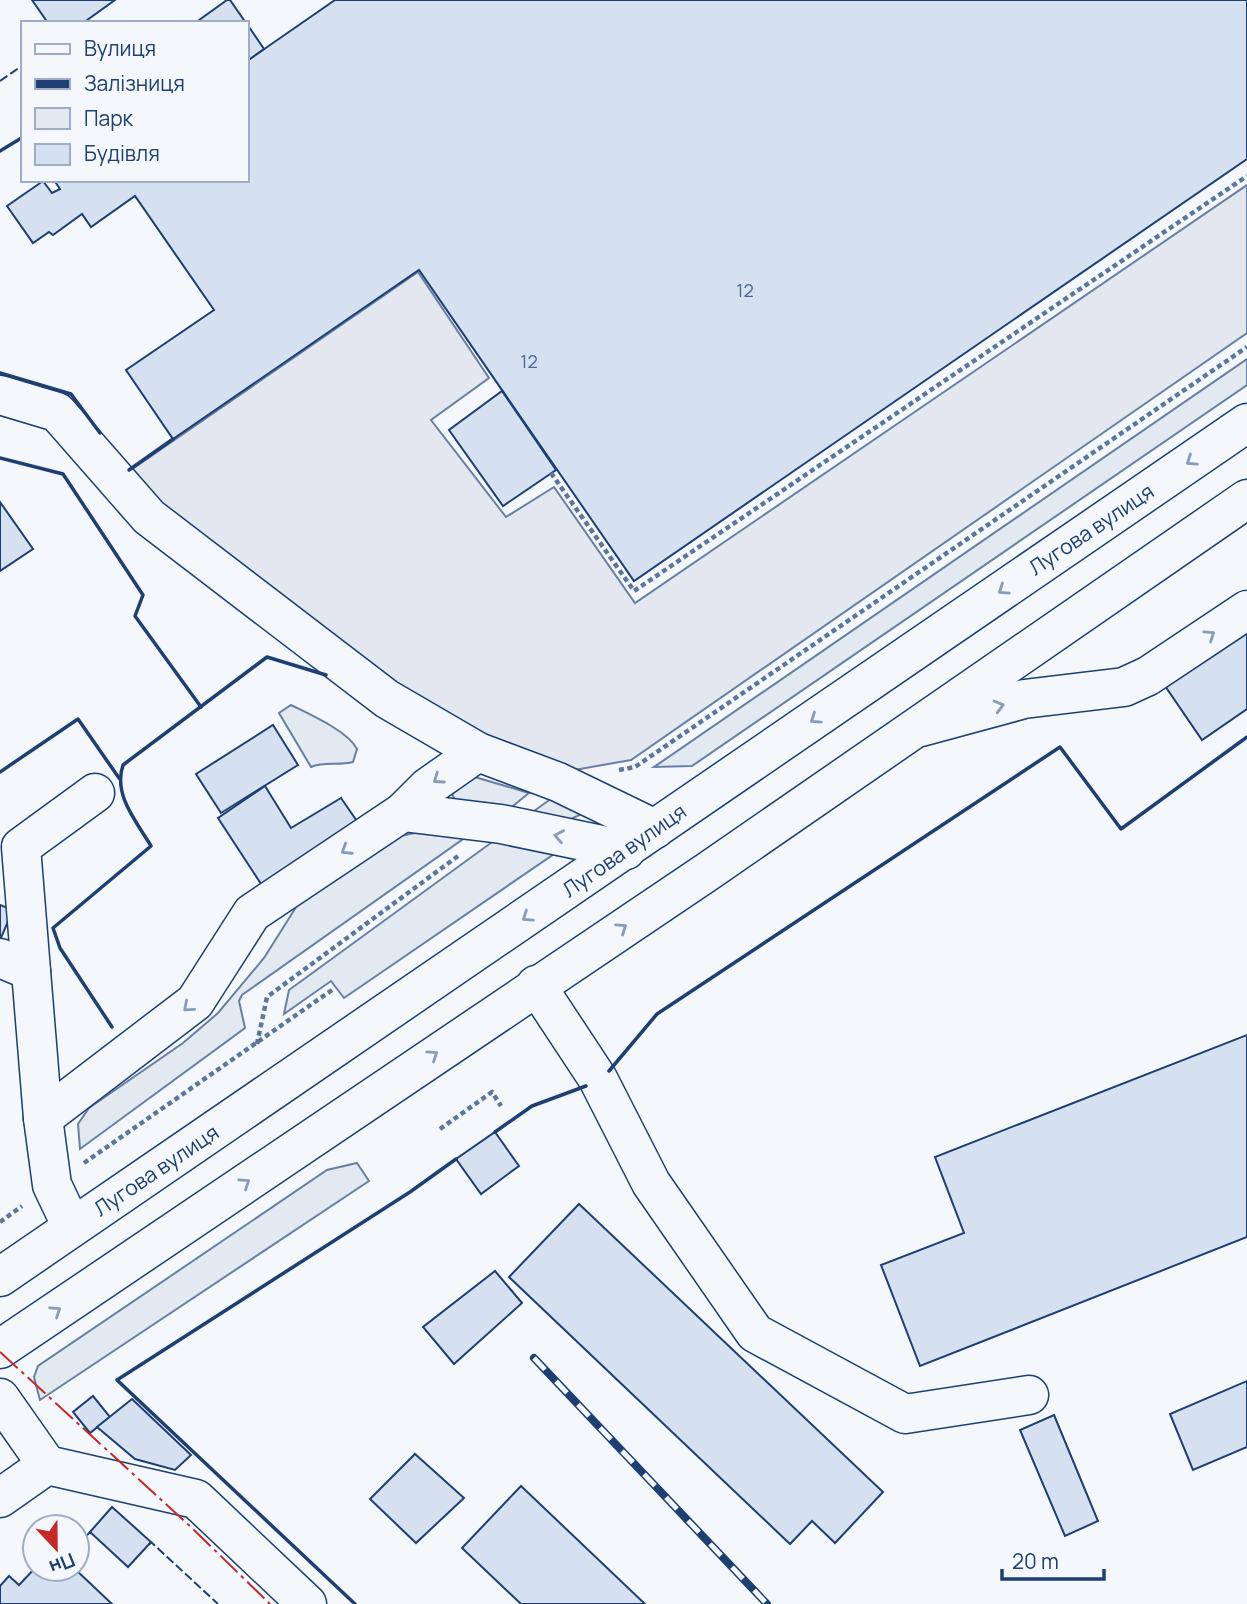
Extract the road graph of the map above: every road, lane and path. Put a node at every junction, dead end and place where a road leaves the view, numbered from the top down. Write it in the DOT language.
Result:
graph roads {
  1 [pos="1247,176"];
  2 [pos="1247,347"];
  3 [pos="0,395"];
  4 [pos="1247,423"];
  5 [pos="551,473"];
  6 [pos="1247,499"];
  7 [pos="1247,610"];
  8 [pos="909,730"];
  9 [pos="478,752"];
  10 [pos="558,782"];
  11 [pos="95,793"];
  12 [pos="403,812"];
  13 [pos="501,824"];
  14 [pos="640,839"];
  15 [pos="16,964"];
  16 [pos="536,985"];
  17 [pos="332,990"];
  18 [pos="257,1044"];
  19 [pos="501,1106"];
  20 [pos="43,1118"];
  21 [pos="440,1129"];
  22 [pos="52,1185"];
  23 [pos="0,1222"];
  24 [pos="72,1227"];
  25 [pos="0,1277"];
  26 [pos="0,1349"];
  27 [pos="1029,1395"];
  28 [pos="0,1398"];
  29 [pos="47,1465"];
  30 [pos="0,1498"];
  31 [pos="307,1604"];
  1 -- 5 [label="path"];
  2 -- 10 [label="path"];
  3 -- 9 [label="main road"];
  4 -- 14 [label="main road, Лугова вулиця, one-way"];
  6 -- 8 [label="main road"];
  8 -- 7 [label="main road, one-way"];
  16 -- 8 [label="main road, one-way"];
  9 -- 10 [label="main road"];
  9 -- 12 [label="main road, one-way"];
  10 -- 14 [label="main road"];
  11 -- 15 [label="main road"];
  12 -- 13 [label="main road"];
  12 -- 20 [label="main road, one-way"];
  14 -- 13 [label="main road, one-way"];
  13 -- 18 [label="path"];
  14 -- 24 [label="main road, Лугова вулиця, one-way"];
  15 -- 20 [label="main road"];
  26 -- 16 [label="main road, one-way"];
  16 -- 27 [label="main road"];
  17 -- 18 [label="path"];
  18 -- 22 [label="path"];
  19 -- 21 [label="path"];
  20 -- 22 [label="main road"];
  22 -- 23 [label="path"];
  22 -- 24 [label="main road"];
  24 -- 25 [label="main road, Лугова вулиця"];
  28 -- 29 [label="main road"];
  29 -- 30 [label="main road"];
  29 -- 31 [label="main road"];
}
